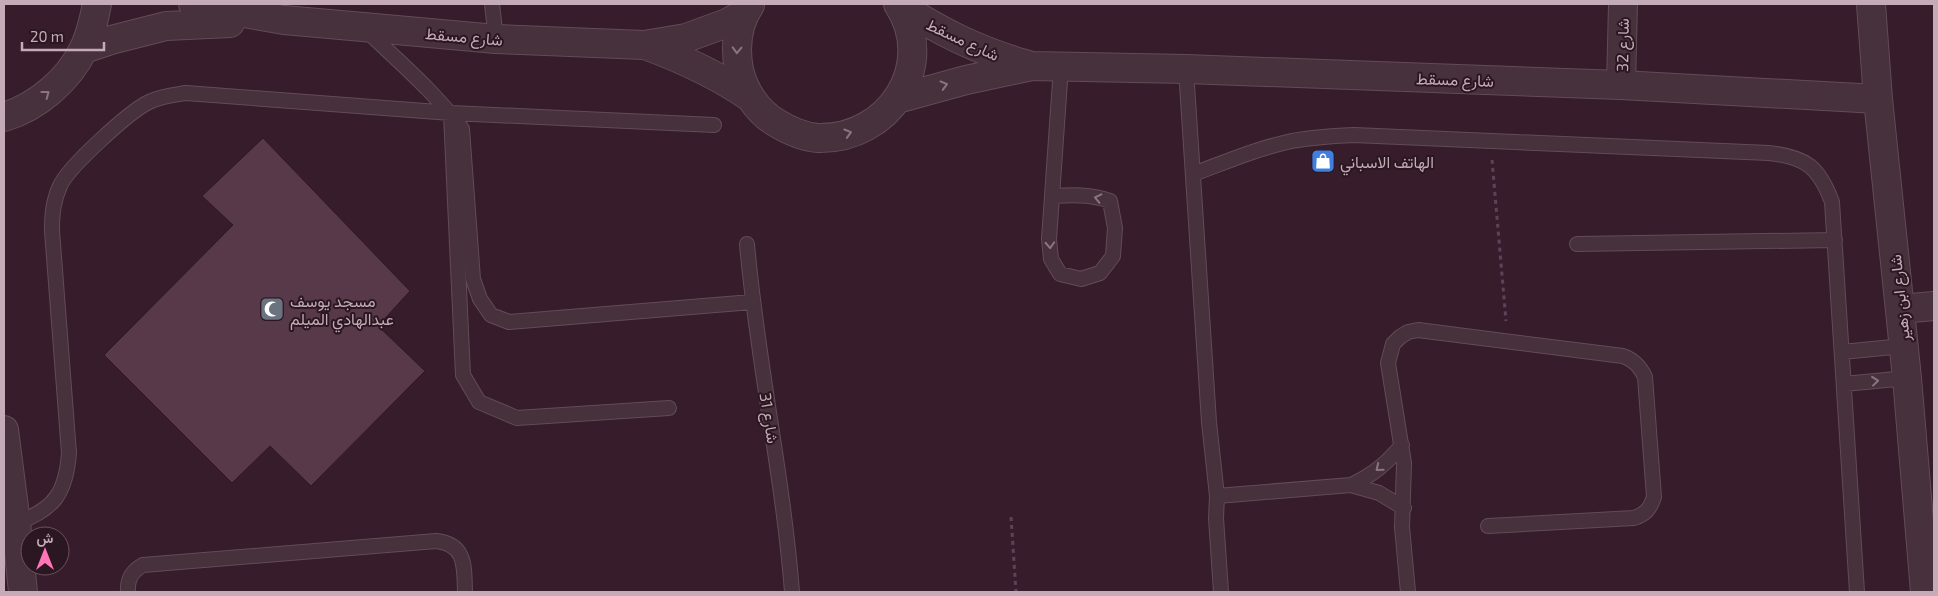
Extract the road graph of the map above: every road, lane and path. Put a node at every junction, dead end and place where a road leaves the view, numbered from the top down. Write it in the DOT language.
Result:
graph roads {
  1 [pos="97,4"];
  2 [pos="193,4"];
  3 [pos="492,4"];
  4 [pos="898,4"];
  5 [pos="1624,4"];
  6 [pos="1871,4"];
  7 [pos="748,8"];
  8 [pos="284,12"];
  9 [pos="363,27"];
  10 [pos="496,39"];
  11 [pos="644,45"];
  12 [pos="84,49"];
  13 [pos="1032,66"];
  14 [pos="1061,67"];
  15 [pos="1186,68"];
  16 [pos="1622,86"];
  17 [pos="751,98"];
  18 [pos="897,99"];
  19 [pos="1878,99"];
  20 [pos="451,114"];
  21 [pos="7,120"];
  22 [pos="714,125"];
  23 [pos="1490,141"];
  24 [pos="1193,174"];
  25 [pos="1053,196"];
  26 [pos="1835,240"];
  27 [pos="747,244"];
  28 [pos="1577,244"];
  29 [pos="752,302"];
  30 [pos="1934,306"];
  31 [pos="1900,309"];
  32 [pos="1508,341"];
  33 [pos="1903,346"];
  34 [pos="1842,352"];
  35 [pos="1906,378"];
  36 [pos="1844,384"];
  37 [pos="669,408"];
  38 [pos="4,430"];
  39 [pos="1402,445"];
  40 [pos="1351,485"];
  41 [pos="1217,496"];
  42 [pos="1404,508"];
  43 [pos="1011,517"];
  44 [pos="10,524"];
  45 [pos="1488,526"];
  46 [pos="1927,530"];
  47 [pos="23,592"];
  48 [pos="128,592"];
  49 [pos="465,592"];
  50 [pos="792,592"];
  51 [pos="1016,592"];
  52 [pos="1221,592"];
  53 [pos="1408,592"];
  54 [pos="1857,592"];
  55 [pos="1925,592"];
  1 -- 12 [label="street"];
  2 -- 8 [label="street, شارع مسقط"];
  3 -- 10 [label="lane"];
  4 -- 13 [label="street, شارع مسقط"];
  4 -- 18 [label="street"];
  5 -- 16 [label="street, شارع 32"];
  6 -- 19 [label="street, شارع ابن زهير"];
  7 -- 11 [label="street, شارع مسقط"];
  7 -- 17 [label="street, one-way"];
  8 -- 9 [label="street, شارع مسقط"];
  8 -- 12 [label="street, شارع مسقط"];
  9 -- 10 [label="street, شارع مسقط"];
  9 -- 20 [label="lane"];
  10 -- 11 [label="street, شارع مسقط"];
  11 -- 17 [label="street, شارع مسقط"];
  21 -- 12 [label="street, one-way"];
  13 -- 14 [label="street, شارع مسقط"];
  18 -- 13 [label="street, شارع مسقط, one-way"];
  14 -- 15 [label="street, شارع مسقط"];
  14 -- 25 [label="lane"];
  15 -- 16 [label="street, شارع مسقط"];
  15 -- 24 [label="lane"];
  16 -- 19 [label="street, شارع مسقط"];
  17 -- 18 [label="street, one-way"];
  19 -- 31 [label="street, شارع ابن زهير"];
  20 -- 22 [label="lane"];
  20 -- 29 [label="lane"];
  20 -- 37 [label="lane"];
  20 -- 44 [label="lane"];
  23 -- 24 [label="lane"];
  23 -- 26 [label="lane"];
  23 -- 32 [label="path"];
  24 -- 41 [label="lane"];
  25 -- 25 [label="lane, one-way"];
  26 -- 28 [label="lane"];
  26 -- 34 [label="lane"];
  27 -- 29 [label="lane, شارع 31"];
  29 -- 50 [label="lane, شارع 31"];
  30 -- 31 [label="street"];
  31 -- 33 [label="street, شارع ابن زهير"];
  32 -- 39 [label="lane"];
  32 -- 45 [label="lane"];
  33 -- 34 [label="lane"];
  33 -- 35 [label="street, شارع ابن زهير"];
  34 -- 36 [label="lane"];
  36 -- 35 [label="lane, one-way"];
  35 -- 46 [label="street, شارع ابن زهير"];
  36 -- 54 [label="lane"];
  38 -- 44 [label="street"];
  39 -- 40 [label="lane, one-way"];
  39 -- 42 [label="lane"];
  40 -- 41 [label="lane"];
  40 -- 42 [label="lane"];
  41 -- 52 [label="lane"];
  42 -- 53 [label="lane"];
  43 -- 51 [label="path"];
  44 -- 47 [label="street"];
  46 -- 55 [label="street, شارع ابن زهير"];
  48 -- 49 [label="lane"];
}
